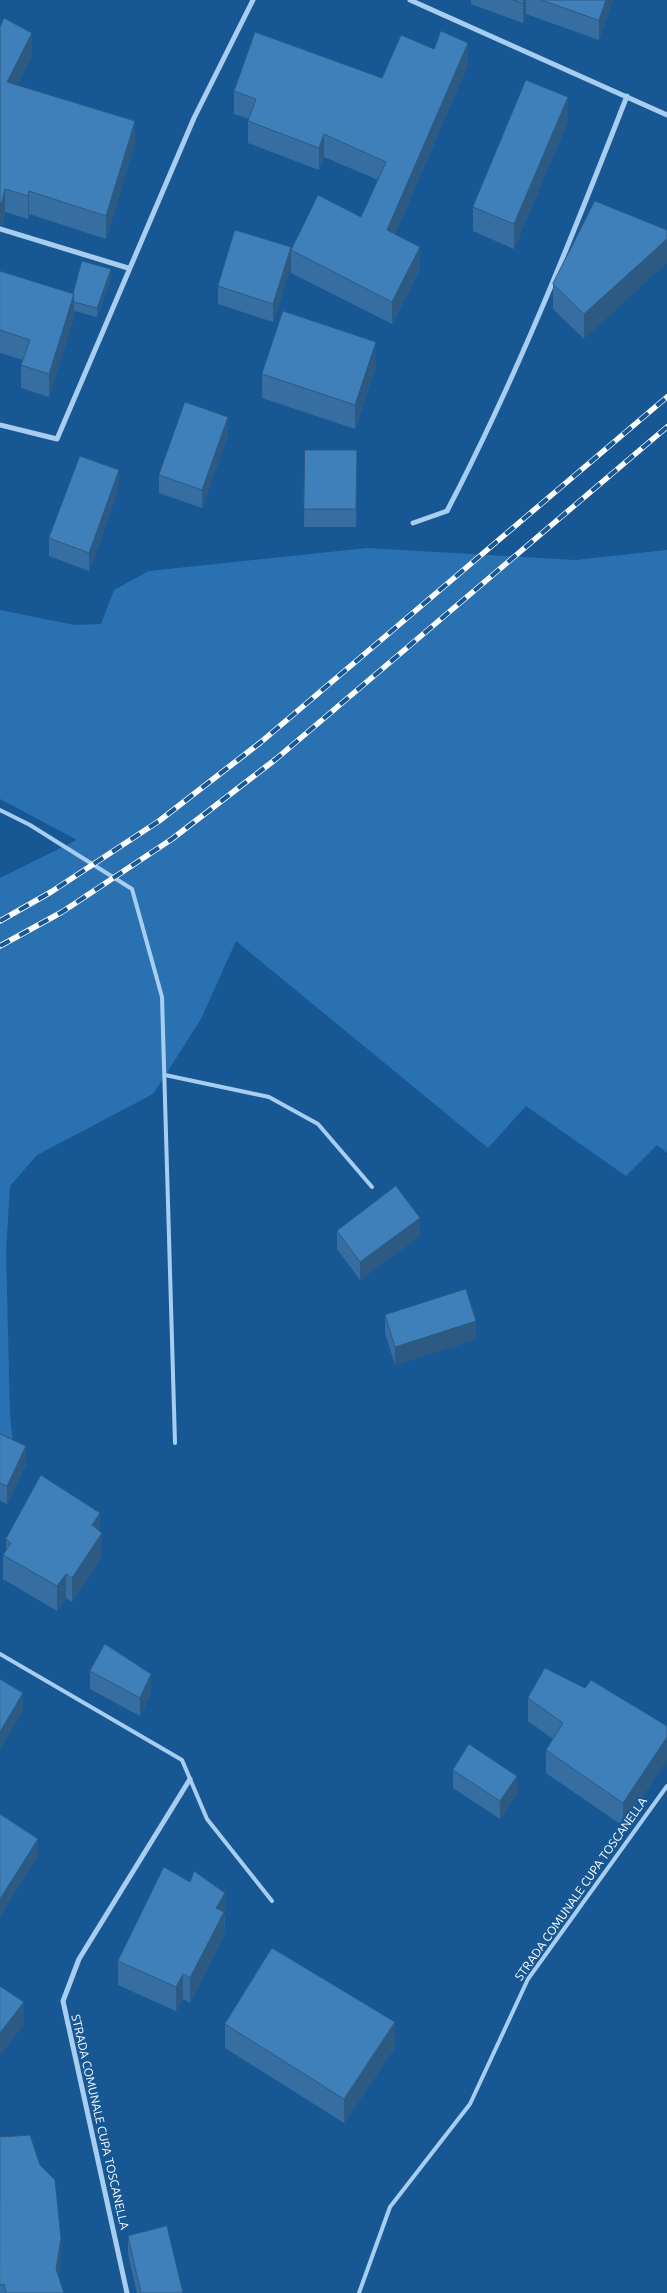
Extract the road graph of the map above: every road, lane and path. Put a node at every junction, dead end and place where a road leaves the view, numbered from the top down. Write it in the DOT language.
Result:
graph roads {
  1 [pos="253,0"];
  2 [pos="410,0"];
  3 [pos="627,96"];
  4 [pos="667,115"];
  5 [pos="0,230"];
  6 [pos="128,268"];
  7 [pos="0,425"];
  8 [pos="413,523"];
  9 [pos="0,810"];
  10 [pos="166,1075"];
  11 [pos="372,1187"];
  12 [pos="175,1443"];
  13 [pos="0,1654"];
  14 [pos="190,1780"];
  15 [pos="667,1786"];
  16 [pos="272,1901"];
  17 [pos="127,2293"];
  18 [pos="359,2293"];
  1 -- 6 [label="street"];
  2 -- 3 [label="street"];
  3 -- 4 [label="street"];
  3 -- 8 [label="street"];
  5 -- 6 [label="street"];
  6 -- 7 [label="street"];
  9 -- 10 [label="lane"];
  10 -- 11 [label="lane"];
  10 -- 12 [label="lane"];
  13 -- 14 [label="lane"];
  14 -- 16 [label="lane"];
  14 -- 17 [label="street, STRADA COMUNALE CUPA TOSCANELLA"];
  15 -- 18 [label="lane, STRADA COMUNALE CUPA TOSCANELLA"];
}
